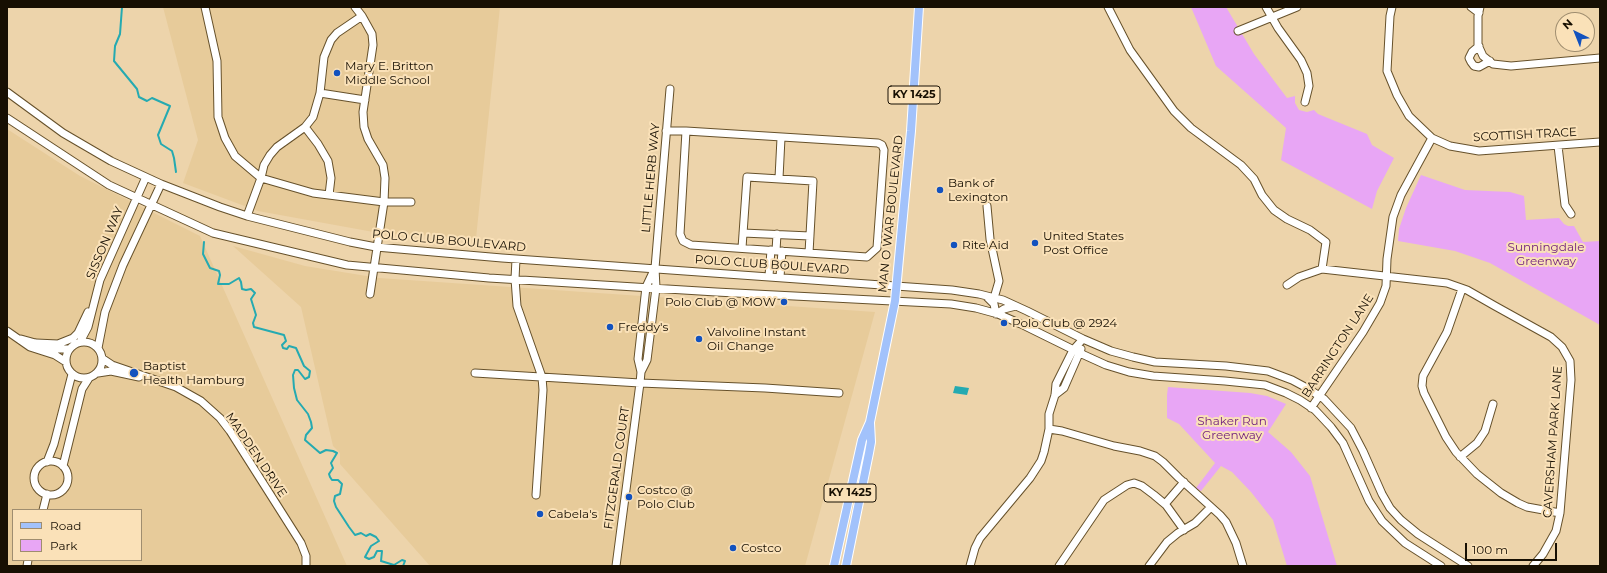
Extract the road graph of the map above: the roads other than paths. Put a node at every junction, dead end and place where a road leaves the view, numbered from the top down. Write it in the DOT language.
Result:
graph roads {
  1 [pos="205,7"];
  2 [pos="355,7"];
  3 [pos="919,7"];
  4 [pos="1108,7"];
  5 [pos="1266,7"];
  6 [pos="1297,7"];
  7 [pos="1392,7"];
  8 [pos="1471,7"];
  9 [pos="1479,10"];
  10 [pos="362,16"];
  11 [pos="1271,17"];
  12 [pos="1238,31"];
  13 [pos="1478,46"];
  14 [pos="1600,58"];
  15 [pos="1490,61"];
  16 [pos="670,89"];
  17 [pos="7,92"];
  18 [pos="320,93"];
  19 [pos="365,100"];
  20 [pos="1304,102"];
  21 [pos="7,118"];
  22 [pos="305,126"];
  23 [pos="666,131"];
  24 [pos="686,132"];
  25 [pos="782,138"];
  26 [pos="1432,138"];
  27 [pos="1600,142"];
  28 [pos="1558,146"];
  29 [pos="146,177"];
  30 [pos="261,178"];
  31 [pos="779,178"];
  32 [pos="161,184"];
  33 [pos="329,195"];
  34 [pos="136,198"];
  35 [pos="384,202"];
  36 [pos="412,202"];
  37 [pos="151,205"];
  38 [pos="987,206"];
  39 [pos="1571,214"];
  40 [pos="247,216"];
  41 [pos="743,233"];
  42 [pos="777,234"];
  43 [pos="810,236"];
  44 [pos="376,247"];
  45 [pos="742,248"];
  46 [pos="776,251"];
  47 [pos="809,253"];
  48 [pos="516,259"];
  49 [pos="374,267"];
  50 [pos="655,268"];
  51 [pos="1322,269"];
  52 [pos="769,276"];
  53 [pos="780,277"];
  54 [pos="1387,277"];
  55 [pos="515,279"];
  56 [pos="100,280"];
  57 [pos="1287,285"];
  58 [pos="897,286"];
  59 [pos="646,287"];
  60 [pos="656,288"];
  61 [pos="1462,289"];
  62 [pos="370,294"];
  63 [pos="985,295"];
  64 [pos="994,298"];
  65 [pos="895,301"];
  66 [pos="1016,306"];
  67 [pos="996,314"];
  68 [pos="7,332"];
  69 [pos="16,337"];
  70 [pos="1083,339"];
  71 [pos="80,342"];
  72 [pos="36,343"];
  73 [pos="98,348"];
  74 [pos="69,349"];
  75 [pos="1073,350"];
  76 [pos="1080,354"];
  77 [pos="103,359"];
  78 [pos="66,362"];
  79 [pos="641,372"];
  80 [pos="98,373"];
  81 [pos="475,373"];
  82 [pos="72,374"];
  83 [pos="542,377"];
  84 [pos="89,378"];
  85 [pos="159,381"];
  86 [pos="640,384"];
  87 [pos="839,393"];
  88 [pos="1055,395"];
  89 [pos="1319,396"];
  90 [pos="1493,404"];
  91 [pos="1311,408"];
  92 [pos="870,422"];
  93 [pos="1049,429"];
  94 [pos="1460,457"];
  95 [pos="47,462"];
  96 [pos="62,466"];
  97 [pos="1184,482"];
  98 [pos="47,494"];
  99 [pos="536,495"];
  100 [pos="1164,504"];
  101 [pos="1211,507"];
  102 [pos="43,509"];
  103 [pos="1560,513"];
  104 [pos="1184,530"];
  105 [pos="1449,554"];
  106 [pos="306,566"];
  107 [pos="616,566"];
  108 [pos="834,566"];
  109 [pos="846,566"];
  110 [pos="970,566"];
  111 [pos="1059,566"];
  112 [pos="1149,566"];
  113 [pos="1243,566"];
  114 [pos="1441,566"];
  115 [pos="1468,566"];
  116 [pos="1533,566"];
  1 -- 30 [label="street"];
  2 -- 10 [label="street"];
  3 -- 58 [label="main road, MAN O WAR BOULEVARD / KY 1425"];
  4 -- 51 [label="street"];
  5 -- 11 [label="street"];
  6 -- 11 [label="street"];
  7 -- 26 [label="street, SCOTTISH TRACE"];
  8 -- 9 [label="street"];
  9 -- 13 [label="street"];
  10 -- 18 [label="street"];
  10 -- 19 [label="street"];
  11 -- 12 [label="street"];
  11 -- 20 [label="street"];
  13 -- 15 [label="street"];
  13 -- 15 [label="street"];
  14 -- 15 [label="street"];
  16 -- 23 [label="street, LITTLE HERB WAY"];
  17 -- 29 [label="street, POLO CLUB BOULEVARD"];
  18 -- 19 [label="street"];
  18 -- 22 [label="street"];
  19 -- 35 [label="street"];
  21 -- 34 [label="street"];
  22 -- 30 [label="street"];
  22 -- 33 [label="street"];
  23 -- 24 [label="street"];
  23 -- 50 [label="street, LITTLE HERB WAY"];
  24 -- 25 [label="street"];
  24 -- 45 [label="street"];
  25 -- 31 [label="street"];
  25 -- 47 [label="street"];
  26 -- 28 [label="street, SCOTTISH TRACE"];
  26 -- 54 [label="street, BARRINGTON LANE"];
  27 -- 28 [label="street, SCOTTISH TRACE"];
  28 -- 39 [label="street"];
  29 -- 32 [label="street, POLO CLUB BOULEVARD"];
  29 -- 34 [label="street, SISSON WAY"];
  30 -- 33 [label="street"];
  30 -- 40 [label="street"];
  31 -- 41 [label="street"];
  31 -- 43 [label="street"];
  32 -- 37 [label="street, SISSON WAY"];
  32 -- 40 [label="street, POLO CLUB BOULEVARD"];
  33 -- 35 [label="street"];
  34 -- 37 [label="street"];
  34 -- 56 [label="street, SISSON WAY"];
  35 -- 36 [label="street"];
  35 -- 44 [label="street"];
  37 -- 49 [label="street"];
  37 -- 73 [label="street, SISSON WAY"];
  38 -- 64 [label="street"];
  40 -- 44 [label="street, POLO CLUB BOULEVARD"];
  41 -- 42 [label="street"];
  41 -- 45 [label="street"];
  42 -- 43 [label="street"];
  42 -- 46 [label="street"];
  43 -- 47 [label="street"];
  44 -- 48 [label="street, POLO CLUB BOULEVARD"];
  44 -- 49 [label="street"];
  45 -- 46 [label="street"];
  46 -- 47 [label="street"];
  46 -- 52 [label="street"];
  46 -- 53 [label="street"];
  48 -- 50 [label="street, POLO CLUB BOULEVARD"];
  48 -- 55 [label="street"];
  49 -- 55 [label="street"];
  49 -- 62 [label="street"];
  50 -- 52 [label="street, POLO CLUB BOULEVARD"];
  50 -- 59 [label="street, FITZGERALD COURT"];
  50 -- 60 [label="street, FITZGERALD COURT"];
  51 -- 54 [label="street, CAVERSHAM PARK LANE"];
  51 -- 57 [label="street, CAVERSHAM PARK LANE"];
  52 -- 53 [label="street, POLO CLUB BOULEVARD"];
  53 -- 58 [label="street, POLO CLUB BOULEVARD"];
  54 -- 61 [label="street, CAVERSHAM PARK LANE"];
  54 -- 89 [label="street, BARRINGTON LANE"];
  55 -- 59 [label="street"];
  55 -- 83 [label="street"];
  56 -- 71 [label="street, SISSON WAY"];
  56 -- 72 [label="street"];
  58 -- 63 [label="street, POLO CLUB BOULEVARD"];
  58 -- 65 [label="main road, MAN O WAR BOULEVARD / KY 1425"];
  59 -- 60 [label="street"];
  59 -- 79 [label="street, FITZGERALD COURT"];
  60 -- 65 [label="street"];
  60 -- 79 [label="street, FITZGERALD COURT"];
  61 -- 94 [label="street"];
  61 -- 103 [label="street, CAVERSHAM PARK LANE"];
  63 -- 64 [label="street, POLO CLUB BOULEVARD"];
  63 -- 67 [label="street"];
  64 -- 66 [label="street, POLO CLUB BOULEVARD"];
  65 -- 67 [label="street"];
  65 -- 92 [label="main road, MAN O WAR BOULEVARD / KY 1425"];
  66 -- 67 [label="street"];
  66 -- 70 [label="street, POLO CLUB BOULEVARD"];
  67 -- 75 [label="street"];
  68 -- 69 [label="street"];
  69 -- 72 [label="street"];
  69 -- 78 [label="street"];
  70 -- 75 [label="street"];
  70 -- 76 [label="street"];
  70 -- 89 [label="street, POLO CLUB BOULEVARD"];
  71 -- 73 [label="street"];
  71 -- 74 [label="street"];
  72 -- 74 [label="street"];
  73 -- 77 [label="street"];
  74 -- 78 [label="street"];
  75 -- 76 [label="street"];
  75 -- 88 [label="street"];
  76 -- 88 [label="street"];
  76 -- 91 [label="street"];
  77 -- 80 [label="street"];
  77 -- 85 [label="street, MADDEN DRIVE"];
  78 -- 82 [label="street"];
  79 -- 86 [label="street, FITZGERALD COURT"];
  80 -- 84 [label="street"];
  80 -- 85 [label="street, MADDEN DRIVE"];
  81 -- 83 [label="street"];
  82 -- 84 [label="street"];
  82 -- 95 [label="street"];
  83 -- 86 [label="street"];
  83 -- 99 [label="street"];
  84 -- 96 [label="street"];
  85 -- 106 [label="street, MADDEN DRIVE"];
  86 -- 87 [label="street"];
  86 -- 107 [label="street, FITZGERALD COURT"];
  88 -- 93 [label="street"];
  89 -- 91 [label="street, BARRINGTON LANE"];
  89 -- 105 [label="street, POLO CLUB BOULEVARD"];
  90 -- 94 [label="street"];
  91 -- 114 [label="street"];
  92 -- 108 [label="main road, MAN O WAR BOULEVARD / KY 1425"];
  92 -- 109 [label="main road, MAN O WAR BOULEVARD / KY 1425"];
  93 -- 97 [label="street"];
  93 -- 110 [label="street"];
  94 -- 103 [label="street"];
  95 -- 96 [label="street"];
  95 -- 98 [label="street"];
  96 -- 98 [label="street"];
  97 -- 100 [label="street"];
  97 -- 101 [label="street"];
  98 -- 102 [label="street"];
  100 -- 104 [label="street"];
  100 -- 111 [label="street"];
  101 -- 104 [label="street"];
  101 -- 113 [label="street"];
  103 -- 116 [label="street, CAVERSHAM PARK LANE"];
  104 -- 112 [label="street"];
  105 -- 114 [label="street"];
  105 -- 115 [label="street, POLO CLUB BOULEVARD"];
}
